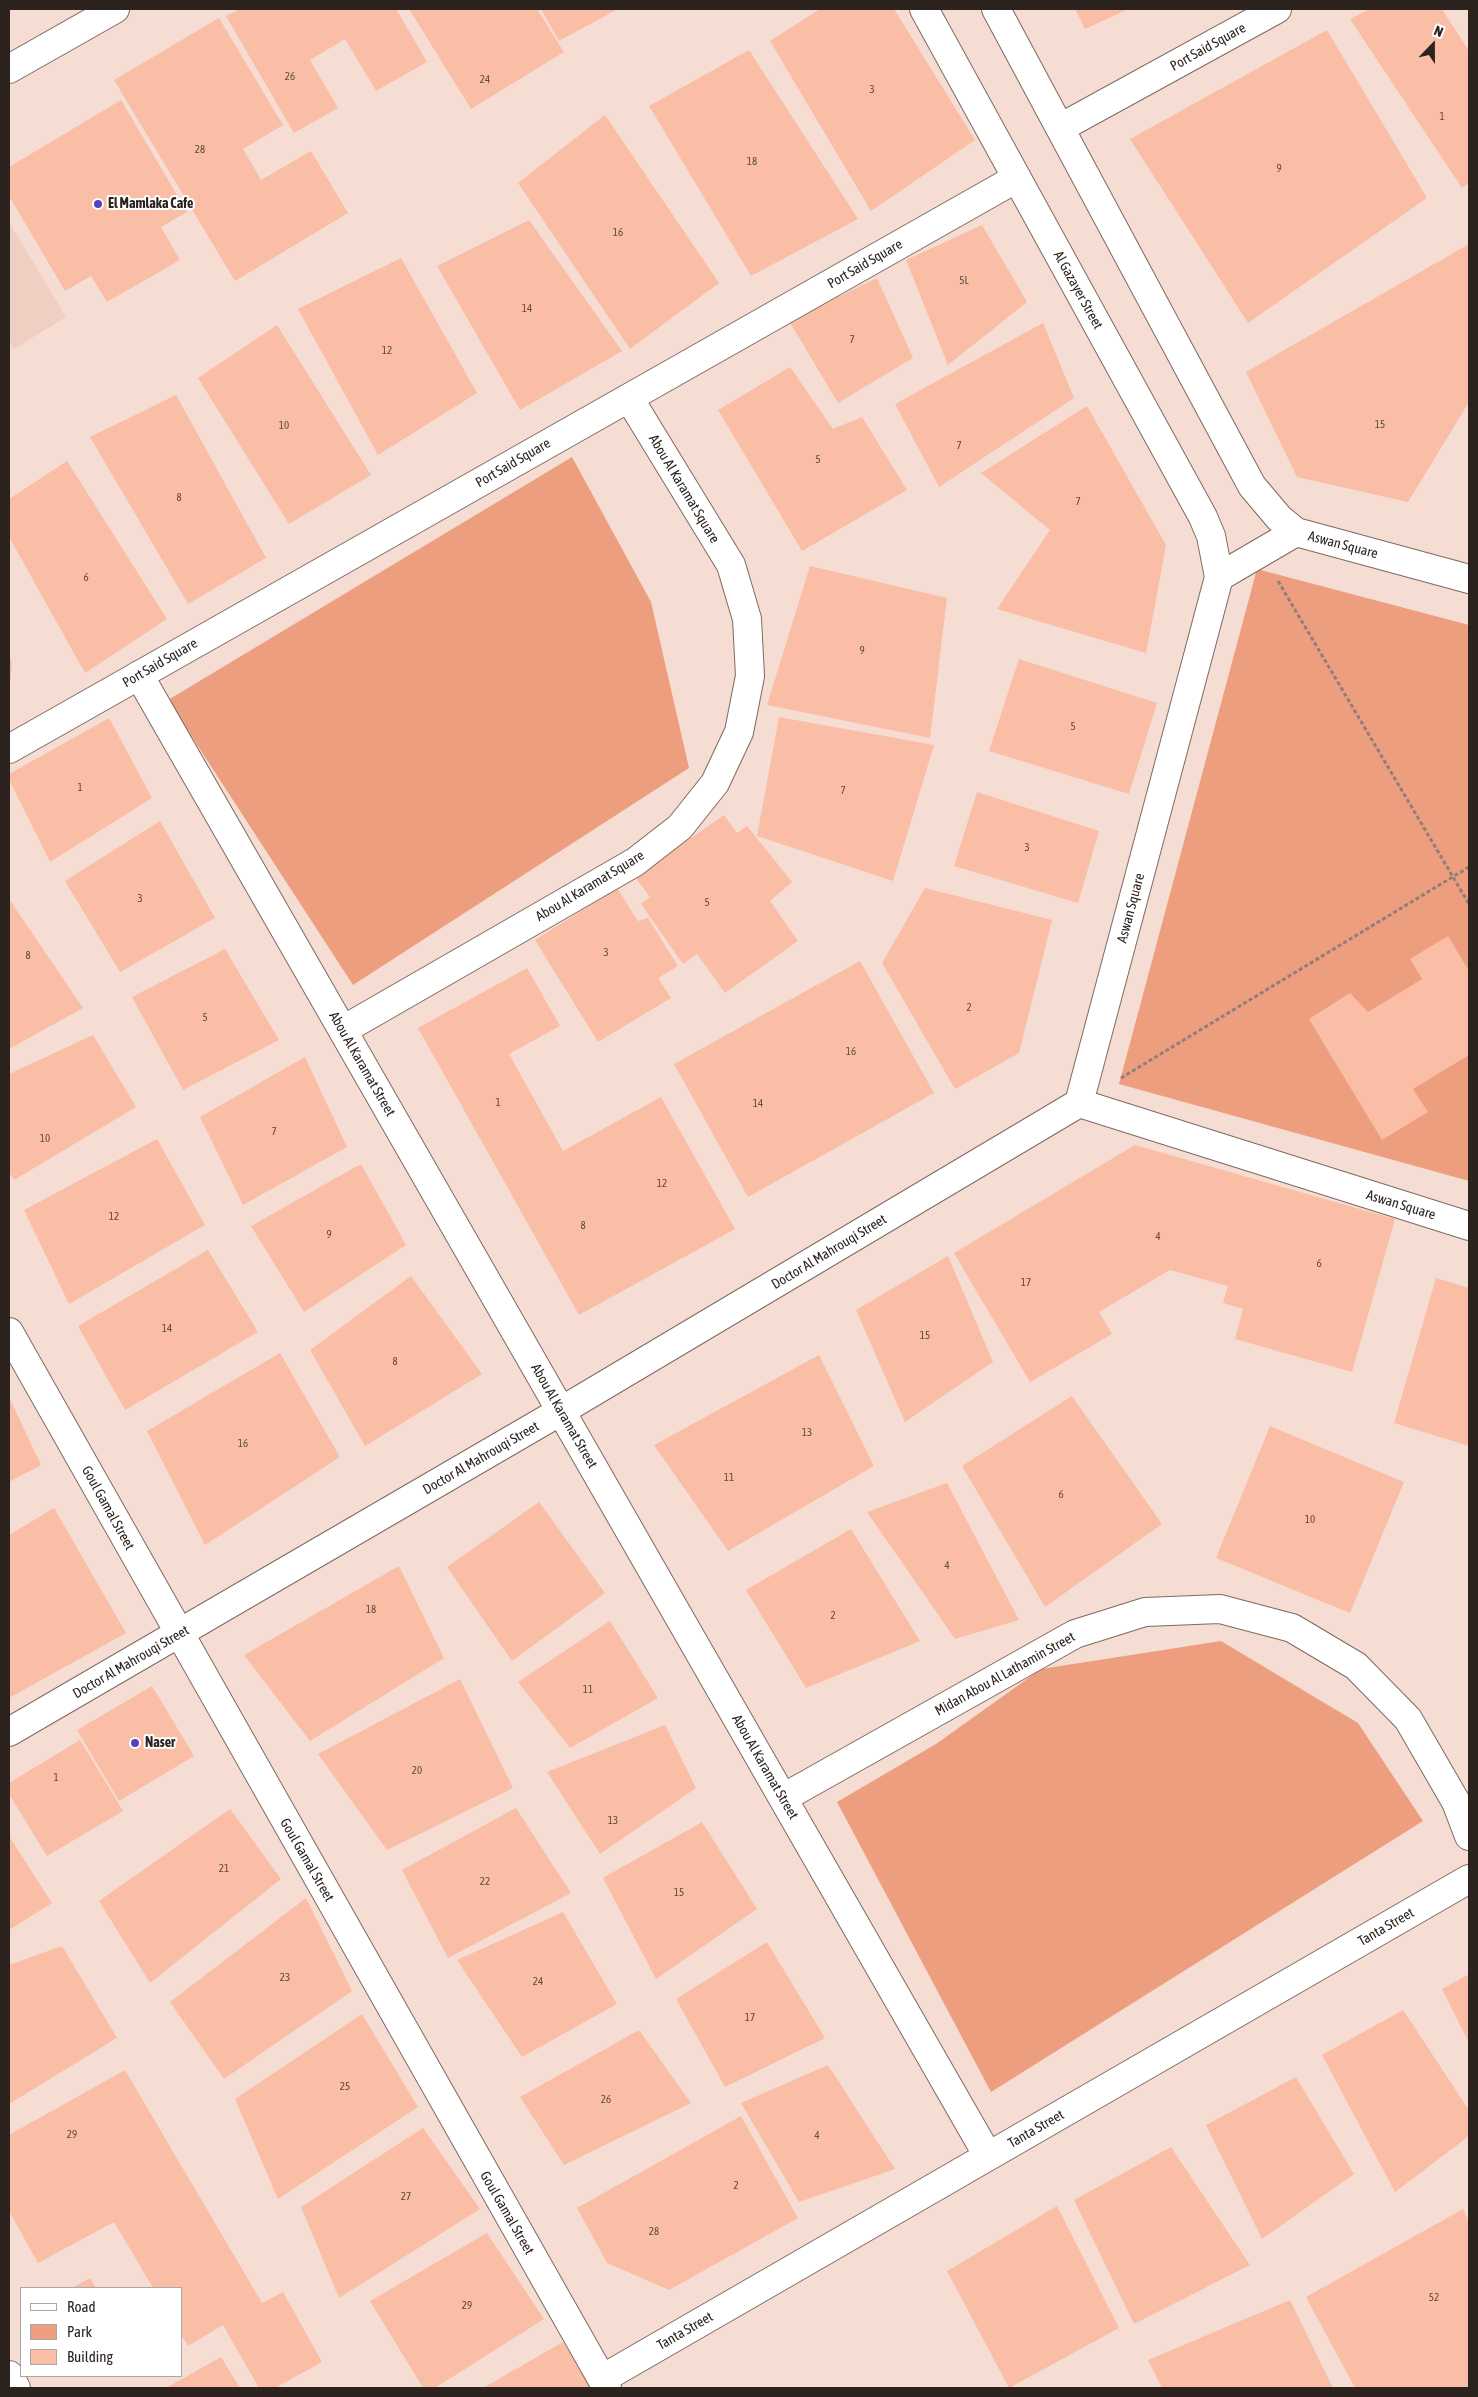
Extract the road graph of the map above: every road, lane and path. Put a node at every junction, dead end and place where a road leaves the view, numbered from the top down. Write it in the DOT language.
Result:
graph roads {
  1 [pos="114,9"];
  2 [pos="924,9"];
  3 [pos="996,9"];
  4 [pos="1277,9"];
  5 [pos="9,69"];
  6 [pos="1060,128"];
  7 [pos="1017,178"];
  8 [pos="629,398"];
  9 [pos="1296,532"];
  10 [pos="1261,552"];
  11 [pos="1219,577"];
  12 [pos="1469,579"];
  13 [pos="139,675"];
  14 [pos="9,749"];
  15 [pos="1469,867"];
  16 [pos="1453,877"];
  17 [pos="1469,904"];
  18 [pos="343,1030"];
  19 [pos="1079,1103"];
  20 [pos="1469,1226"];
  21 [pos="9,1332"];
  22 [pos="561,1411"];
  23 [pos="178,1634"];
  24 [pos="9,1732"];
  25 [pos="783,1798"];
  26 [pos="1469,1836"];
  27 [pos="1469,1879"];
  28 [pos="988,2156"];
  29 [pos="9,2375"];
  30 [pos="605,2384"];
  31 [pos="16,2388"];
  1 -- 5 [label="street"];
  2 -- 7 [label="street, Al Gazayer Street"];
  3 -- 6 [label="street"];
  4 -- 6 [label="street, Port Said Square"];
  6 -- 9 [label="street"];
  7 -- 8 [label="street, Port Said Square"];
  7 -- 11 [label="street, Al Gazayer Street"];
  8 -- 13 [label="street, Port Said Square"];
  8 -- 18 [label="street, Abou Al Karamat Square"];
  9 -- 10 [label="street, Aswan Square"];
  9 -- 12 [label="street, Aswan Square"];
  10 -- 11 [label="street, Aswan Square"];
  10 -- 16 [label="path"];
  11 -- 19 [label="street, Aswan Square"];
  13 -- 14 [label="street, Port Said Square"];
  13 -- 18 [label="street, Abou Al Karamat Street"];
  15 -- 16 [label="path"];
  16 -- 17 [label="path"];
  16 -- 19 [label="path"];
  18 -- 22 [label="street, Abou Al Karamat Street"];
  19 -- 20 [label="street, Aswan Square"];
  19 -- 22 [label="street, Doctor Al Mahrouqi Street"];
  21 -- 23 [label="street, Goul Gamal Street"];
  22 -- 23 [label="street, Doctor Al Mahrouqi Street"];
  22 -- 25 [label="street, Abou Al Karamat Street"];
  23 -- 24 [label="street, Doctor Al Mahrouqi Street"];
  23 -- 30 [label="street, Goul Gamal Street"];
  25 -- 26 [label="street, Midan Abou Al Lathamin Street"];
  25 -- 28 [label="street, Abou Al Karamat Street"];
  27 -- 28 [label="street, Tanta Street"];
  28 -- 30 [label="street, Tanta Street"];
  29 -- 31 [label="street"];
}
